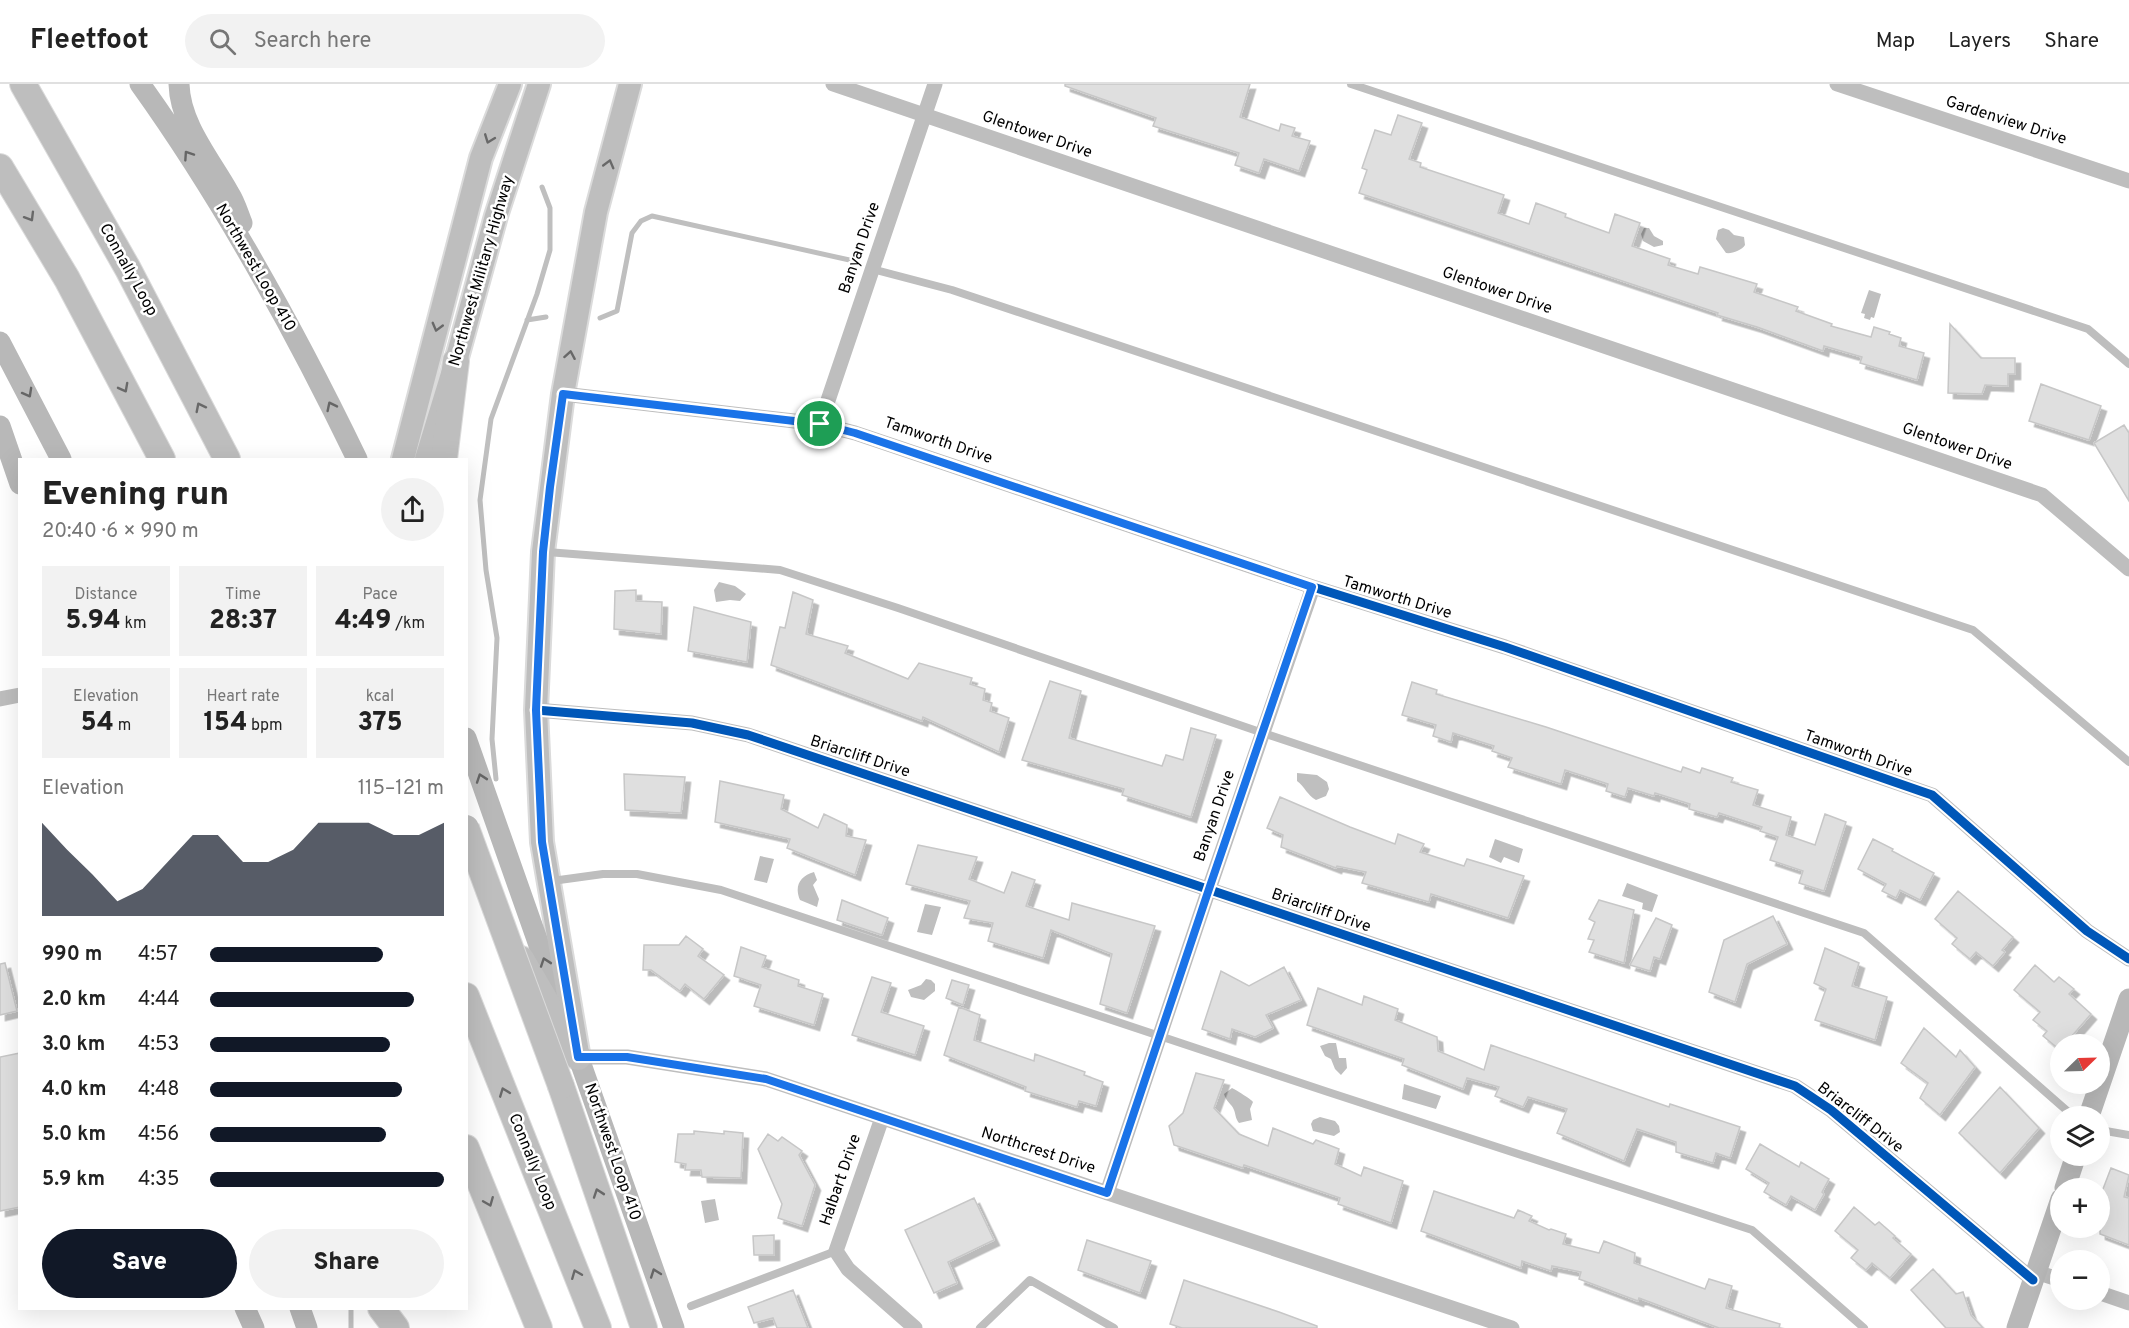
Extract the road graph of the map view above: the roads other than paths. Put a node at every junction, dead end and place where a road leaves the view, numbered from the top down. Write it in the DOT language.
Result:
graph roads {
  1 [pos="23,84"];
  2 [pos="44,84"];
  3 [pos="140,84"];
  4 [pos="179,84"];
  5 [pos="510,84"];
  6 [pos="539,84"];
  7 [pos="630,84"];
  8 [pos="833,84"];
  9 [pos="935,84"];
  10 [pos="1351,84"];
  11 [pos="1837,84"];
  12 [pos="924,116"];
  13 [pos="0,167"];
  14 [pos="2129,181"];
  15 [pos="128,269"];
  16 [pos="872,269"];
  17 [pos="273,295"];
  18 [pos="0,342"];
  19 [pos="456,361"];
  20 [pos="2129,364"];
  21 [pos="563,394"];
  22 [pos="820,424"];
  23 [pos="0,426"];
  24 [pos="60,458"];
  25 [pos="161,458"];
  26 [pos="226,458"];
  27 [pos="356,458"];
  28 [pos="402,458"];
  29 [pos="426,458"];
  30 [pos="444,458"];
  31 [pos="18,478"];
  32 [pos="543,552"];
  33 [pos="2129,569"];
  34 [pos="1312,587"];
  35 [pos="18,695"];
  36 [pos="0,699"];
  37 [pos="536,710"];
  38 [pos="1263,733"];
  39 [pos="468,744"];
  40 [pos="2129,762"];
  41 [pos="468,833"];
  42 [pos="468,868"];
  43 [pos="548,882"];
  44 [pos="1209,889"];
  45 [pos="2129,959"];
  46 [pos="2129,999"];
  47 [pos="468,1001"];
  48 [pos="1160,1036"];
  49 [pos="578,1057"];
  50 [pos="2062,1106"];
  51 [pos="2092,1106"];
  52 [pos="882,1118"];
  53 [pos="2110,1132"];
  54 [pos="2129,1135"];
  55 [pos="468,1153"];
  56 [pos="1107,1193"];
  57 [pos="2050,1232"];
  58 [pos="836,1251"];
  59 [pos="2035,1276"];
  60 [pos="2050,1278"];
  61 [pos="2110,1296"];
  62 [pos="2129,1303"];
  63 [pos="691,1306"];
  64 [pos="246,1310"];
  65 [pos="301,1310"];
  66 [pos="382,1310"];
  67 [pos="254,1328"];
  68 [pos="307,1328"];
  69 [pos="396,1328"];
  70 [pos="539,1328"];
  71 [pos="598,1328"];
  72 [pos="644,1328"];
  73 [pos="674,1328"];
  74 [pos="915,1328"];
  75 [pos="980,1328"];
  76 [pos="1114,1328"];
  77 [pos="1512,1328"];
  78 [pos="1864,1328"];
  79 [pos="2018,1328"];
  1 -- 15 [label="highway, Connally Loop"];
  2 -- 15 [label="highway"];
  17 -- 3 [label="main road, Northwest Loop 410, one-way"];
  4 -- 17 [label="main road"];
  5 -- 28 [label="main road, Northwest Military Highway, one-way"];
  6 -- 19 [label="main road, Northwest Military Highway"];
  21 -- 7 [label="main road, one-way"];
  8 -- 12 [label="street, Glentower Drive"];
  9 -- 12 [label="street, Banyan Drive"];
  10 -- 20 [label="lane"];
  11 -- 14 [label="street, Gardenview Drive"];
  12 -- 16 [label="street, Banyan Drive"];
  12 -- 33 [label="street, Glentower Drive"];
  13 -- 25 [label="highway, one-way"];
  26 -- 15 [label="highway, Connally Loop, one-way"];
  16 -- 22 [label="street, Banyan Drive"];
  16 -- 40 [label="lane"];
  27 -- 17 [label="main road, Northwest Loop 410, one-way"];
  18 -- 24 [label="main road, one-way"];
  19 -- 29 [label="main road, Northwest Military Highway"];
  19 -- 30 [label="highway"];
  21 -- 22 [label="street, Tamworth Drive"];
  21 -- 32 [label="main road"];
  22 -- 34 [label="street, Tamworth Drive"];
  23 -- 31 [label="main road"];
  32 -- 37 [label="main road"];
  32 -- 38 [label="lane"];
  34 -- 38 [label="street, Banyan Drive"];
  34 -- 45 [label="street, Tamworth Drive"];
  35 -- 36 [label="street"];
  37 -- 43 [label="main road"];
  37 -- 44 [label="street, Briarcliff Drive"];
  38 -- 44 [label="street, Banyan Drive"];
  38 -- 50 [label="lane"];
  49 -- 39 [label="main road, Northwest Loop 410, one-way"];
  72 -- 41 [label="highway, one-way, bridge"];
  42 -- 49 [label="highway"];
  43 -- 48 [label="lane"];
  43 -- 49 [label="main road"];
  44 -- 48 [label="street, Banyan Drive"];
  44 -- 59 [label="street, Briarcliff Drive"];
  46 -- 51 [label="main road"];
  71 -- 47 [label="highway, Connally Loop, one-way"];
  48 -- 56 [label="street, Banyan Drive"];
  48 -- 78 [label="lane"];
  49 -- 52 [label="street, Northcrest Drive"];
  73 -- 49 [label="main road, Northwest Loop 410, one-way"];
  52 -- 56 [label="street, Northcrest Drive"];
  52 -- 58 [label="street, Halbart Drive"];
  53 -- 54 [label="lane"];
  55 -- 70 [label="highway, one-way"];
  56 -- 77 [label="street, Northcrest Drive"];
  57 -- 59 [label="main road"];
  58 -- 63 [label="lane"];
  58 -- 74 [label="street, Halbart Drive"];
  59 -- 60 [label="street, Briarcliff Drive"];
  59 -- 79 [label="main road"];
  61 -- 62 [label="street"];
  64 -- 67 [label="main road"];
  65 -- 68 [label="main road"];
  66 -- 69 [label="highway"];
  75 -- 76 [label="lane"];
}
